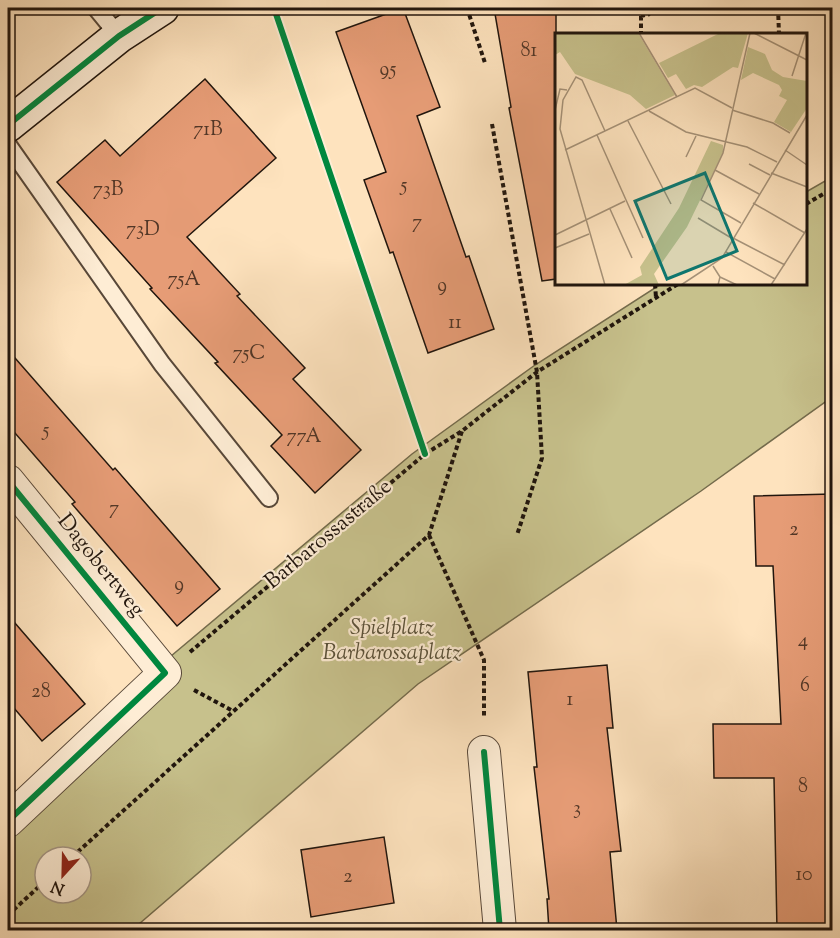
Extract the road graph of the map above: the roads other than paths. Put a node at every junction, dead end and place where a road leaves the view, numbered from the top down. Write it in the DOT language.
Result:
graph roads {
  1 [pos="96,8"];
  2 [pos="162,8"];
  3 [pos="119,36"];
  4 [pos="8,125"];
  5 [pos="8,145"];
  6 [pos="8,481"];
  7 [pos="269,498"];
  8 [pos="484,752"];
  9 [pos="8,821"];
  10 [pos="500,930"];
  1 -- 3 [label="lane"];
  2 -- 3 [label="street"];
  3 -- 4 [label="street"];
  5 -- 7 [label="lane"];
  6 -- 9 [label="street, Dagobertweg"];
  8 -- 10 [label="street"];
}
